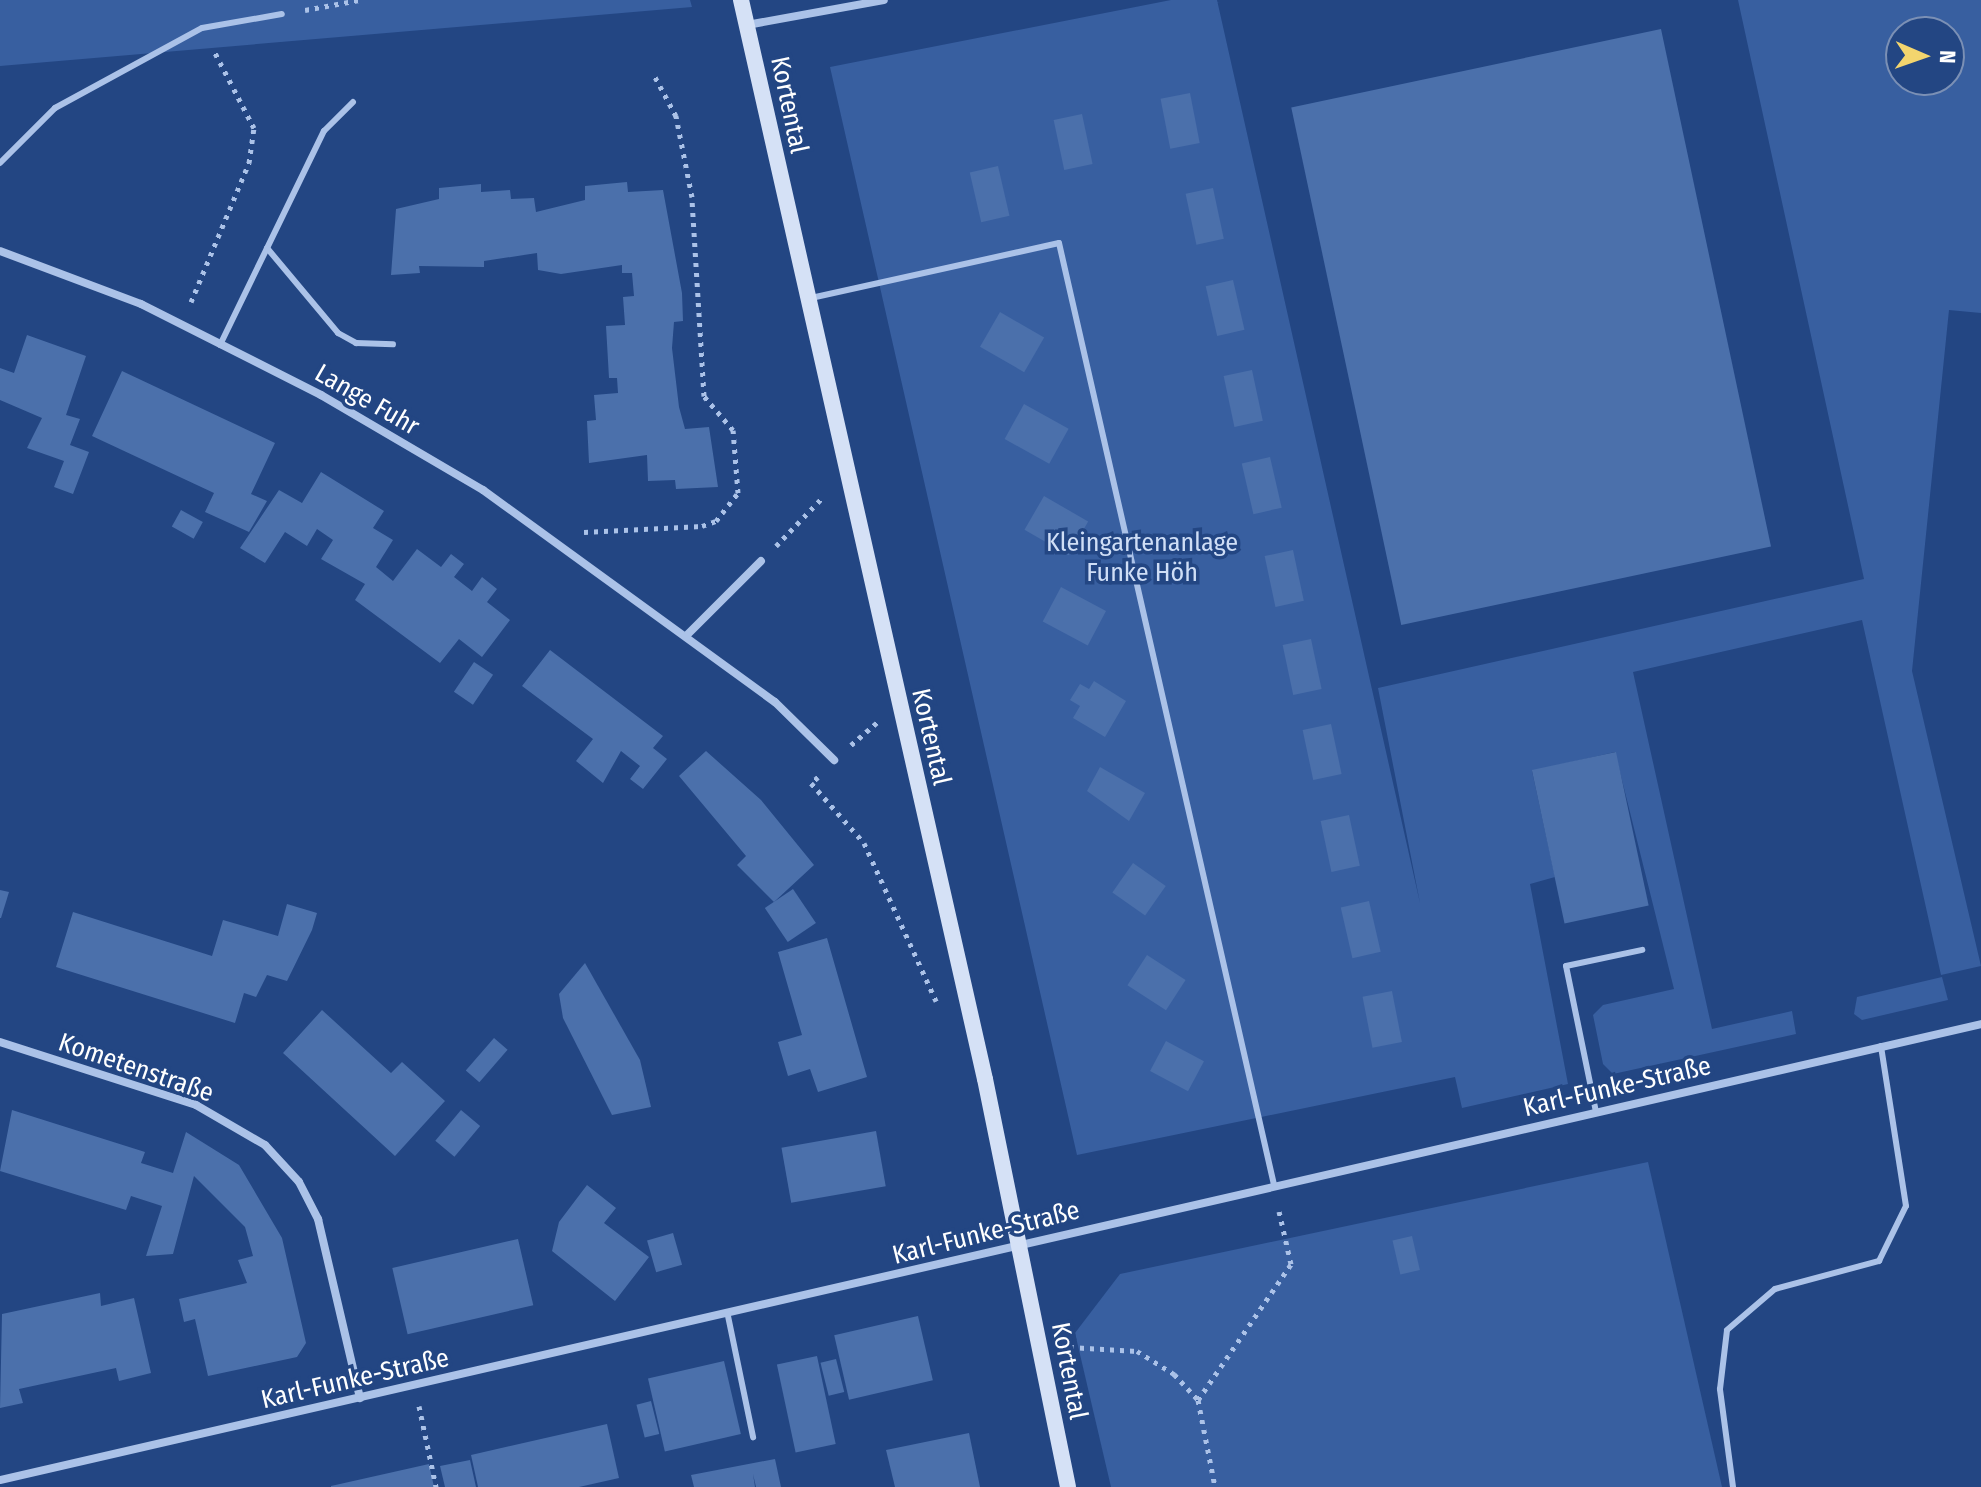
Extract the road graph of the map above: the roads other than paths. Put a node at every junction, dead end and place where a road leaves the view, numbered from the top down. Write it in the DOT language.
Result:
graph roads {
  1 [pos="741,0"];
  2 [pos="884,0"];
  3 [pos="282,14"];
  4 [pos="747,25"];
  5 [pos="353,102"];
  6 [pos="0,163"];
  7 [pos="267,248"];
  8 [pos="0,251"];
  9 [pos="807,299"];
  10 [pos="393,344"];
  11 [pos="220,345"];
  12 [pos="761,561"];
  13 [pos="686,636"];
  14 [pos="834,760"];
  15 [pos="1642,950"];
  16 [pos="1981,1024"];
  17 [pos="0,1042"];
  18 [pos="1881,1046"];
  19 [pos="1596,1112"];
  20 [pos="1274,1185"];
  21 [pos="1018,1245"];
  22 [pos="728,1316"];
  23 [pos="360,1398"];
  24 [pos="753,1437"];
  25 [pos="0,1480"];
  26 [pos="1068,1487"];
  27 [pos="1733,1487"];
  1 -- 4 [label="street, Kortental"];
  2 -- 4 [label="street"];
  3 -- 6 [label="lane"];
  4 -- 9 [label="street, Kortental"];
  5 -- 7 [label="lane"];
  7 -- 10 [label="lane"];
  7 -- 11 [label="lane"];
  8 -- 11 [label="street, Lange Fuhr"];
  9 -- 20 [label="lane"];
  9 -- 21 [label="street, Kortental"];
  11 -- 13 [label="street, Lange Fuhr"];
  12 -- 13 [label="street"];
  13 -- 14 [label="street, Lange Fuhr"];
  15 -- 19 [label="lane"];
  16 -- 18 [label="street, Karl-Funke-Straße"];
  17 -- 23 [label="street, Kometenstraße"];
  18 -- 19 [label="street, Karl-Funke-Straße"];
  18 -- 27 [label="lane"];
  19 -- 20 [label="street, Karl-Funke-Straße"];
  20 -- 21 [label="street, Karl-Funke-Straße"];
  21 -- 22 [label="street, Karl-Funke-Straße"];
  21 -- 26 [label="street, Kortental"];
  22 -- 23 [label="street, Karl-Funke-Straße"];
  22 -- 24 [label="lane"];
  23 -- 25 [label="street, Karl-Funke-Straße"];
}
